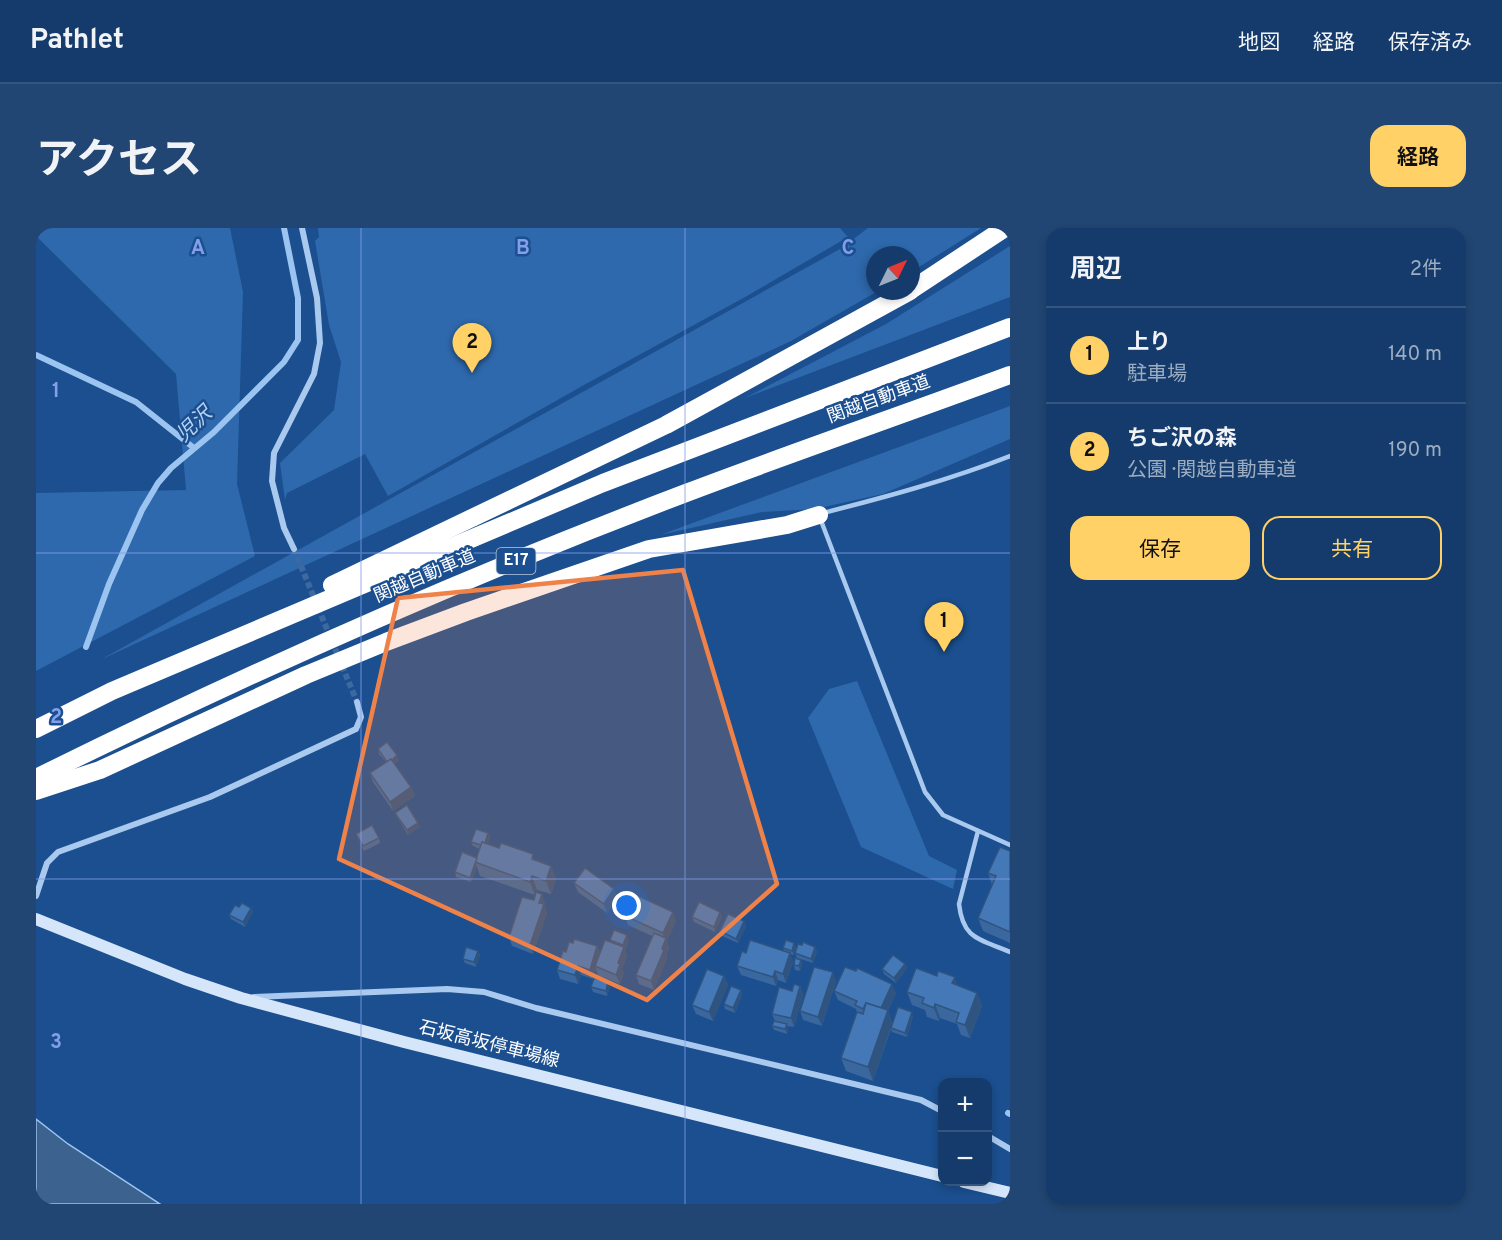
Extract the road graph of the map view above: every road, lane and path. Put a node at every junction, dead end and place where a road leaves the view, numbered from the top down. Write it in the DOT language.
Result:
graph roads {
  1 [pos="302,228"];
  2 [pos="1005,228"];
  3 [pos="920,284"];
  4 [pos="894,300"];
  5 [pos="1010,327"];
  6 [pos="1010,375"];
  7 [pos="1010,456"];
  8 [pos="819,515"];
  9 [pos="294,549"];
  10 [pos="112,692"];
  11 [pos="357,702"];
  12 [pos="36,729"];
  13 [pos="36,778"];
  14 [pos="36,791"];
  15 [pos="978,831"];
  16 [pos="1010,845"];
  17 [pos="36,896"];
  18 [pos="36,919"];
  19 [pos="1010,952"];
  20 [pos="241,998"];
  21 [pos="938,1109"];
  22 [pos="992,1139"];
  23 [pos="1010,1149"];
  24 [pos="938,1175"];
  25 [pos="982,1186"];
  26 [pos="1010,1192"];
  1 -- 9 [label="street"];
  2 -- 3 [label="highway"];
  4 -- 10 [label="highway"];
  5 -- 10 [label="highway, 関越自動車道 / E17"];
  6 -- 13 [label="highway, 関越自動車道 / E17"];
  7 -- 8 [label="lane"];
  8 -- 14 [label="highway"];
  8 -- 15 [label="lane"];
  10 -- 12 [label="highway, 関越自動車道 / E17"];
  11 -- 17 [label="street"];
  15 -- 16 [label="lane"];
  15 -- 19 [label="lane"];
  18 -- 20 [label="main road, 石坂高坂停車場線"];
  20 -- 21 [label="street"];
  20 -- 24 [label="main road, 石坂高坂停車場線"];
  22 -- 23 [label="street"];
  25 -- 26 [label="main road"];
}
